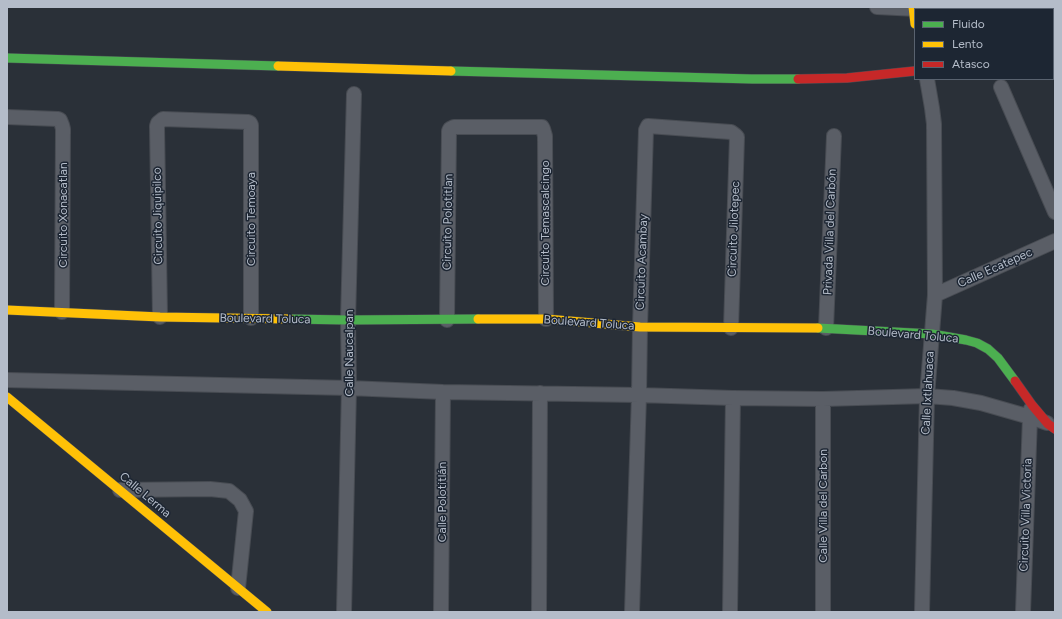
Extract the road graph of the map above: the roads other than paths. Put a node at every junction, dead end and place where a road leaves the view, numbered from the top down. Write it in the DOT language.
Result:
graph roads {
  1 [pos="877,7"];
  2 [pos="914,8"];
  3 [pos="7,58"];
  4 [pos="914,71"];
  5 [pos="927,80"];
  6 [pos="1001,87"];
  7 [pos="354,94"];
  8 [pos="7,117"];
  9 [pos="248,122"];
  10 [pos="542,127"];
  11 [pos="646,130"];
  12 [pos="834,136"];
  13 [pos="1055,212"];
  14 [pos="1055,241"];
  15 [pos="935,295"];
  16 [pos="7,310"];
  17 [pos="62,312"];
  18 [pos="160,317"];
  19 [pos="251,318"];
  20 [pos="546,319"];
  21 [pos="348,320"];
  22 [pos="447,320"];
  23 [pos="640,327"];
  24 [pos="731,328"];
  25 [pos="826,328"];
  26 [pos="932,334"];
  27 [pos="7,380"];
  28 [pos="349,388"];
  29 [pos="443,392"];
  30 [pos="540,393"];
  31 [pos="639,395"];
  32 [pos="926,396"];
  33 [pos="7,397"];
  34 [pos="733,398"];
  35 [pos="823,399"];
  36 [pos="1031,411"];
  37 [pos="1051,426"];
  38 [pos="120,490"];
  39 [pos="238,588"];
  40 [pos="260,609"];
  41 [pos="344,612"];
  42 [pos="441,612"];
  43 [pos="539,612"];
  44 [pos="632,612"];
  45 [pos="730,612"];
  46 [pos="823,612"];
  47 [pos="922,612"];
  48 [pos="1023,612"];
  1 -- 2 [label="street"];
  3 -- 4 [label="street"];
  5 -- 15 [label="street, Calle Ixtlahuaca"];
  6 -- 13 [label="street"];
  7 -- 21 [label="street, Calle Naucalpan"];
  8 -- 17 [label="street, Circuito Xonacatlan"];
  9 -- 18 [label="street, Circuito Jiquipilco"];
  9 -- 19 [label="street, Circuito Temoaya"];
  10 -- 20 [label="street, Circuito Temascalcingo"];
  10 -- 22 [label="street, Circuito Polotitlan"];
  11 -- 23 [label="street, Circuito Acambay"];
  11 -- 24 [label="street, Circuito Jilotepec"];
  12 -- 25 [label="street, Privada Villa del Carbón"];
  14 -- 15 [label="street, Calle Ecatepec"];
  15 -- 26 [label="street, Calle Ixtlahuaca"];
  16 -- 17 [label="street, Boulevard Toluca"];
  17 -- 18 [label="street, Boulevard Toluca"];
  18 -- 19 [label="street, Boulevard Toluca"];
  19 -- 21 [label="street, Boulevard Toluca"];
  20 -- 22 [label="street, Boulevard Toluca"];
  20 -- 23 [label="street, Boulevard Toluca"];
  21 -- 22 [label="street, Boulevard Toluca"];
  21 -- 28 [label="street, Calle Naucalpan"];
  23 -- 24 [label="street, Boulevard Toluca"];
  23 -- 31 [label="street, Circuito Acambay"];
  24 -- 25 [label="street, Boulevard Toluca"];
  25 -- 26 [label="street, Boulevard Toluca"];
  26 -- 32 [label="street, Calle Ixtlahuaca"];
  26 -- 36 [label="street, Boulevard Toluca"];
  27 -- 28 [label="street"];
  28 -- 29 [label="street"];
  28 -- 41 [label="street, Calle Naucalpan"];
  29 -- 30 [label="street"];
  29 -- 42 [label="street, Calle Polotitlán"];
  30 -- 31 [label="street"];
  30 -- 43 [label="street"];
  31 -- 34 [label="street"];
  31 -- 44 [label="street, Circuito Acambay"];
  32 -- 35 [label="street"];
  32 -- 36 [label="street"];
  32 -- 47 [label="street, Calle Ixtlahuaca"];
  33 -- 38 [label="street, Calle Lerma"];
  34 -- 35 [label="street"];
  34 -- 45 [label="street"];
  35 -- 46 [label="street, Calle Villa del Carbon"];
  36 -- 37 [label="street"];
  36 -- 48 [label="street, Circuito Villa Victoria"];
  38 -- 39 [label="street, Calle Lerma"];
  38 -- 39 [label="street"];
  39 -- 40 [label="street, Calle Lerma"];
}
